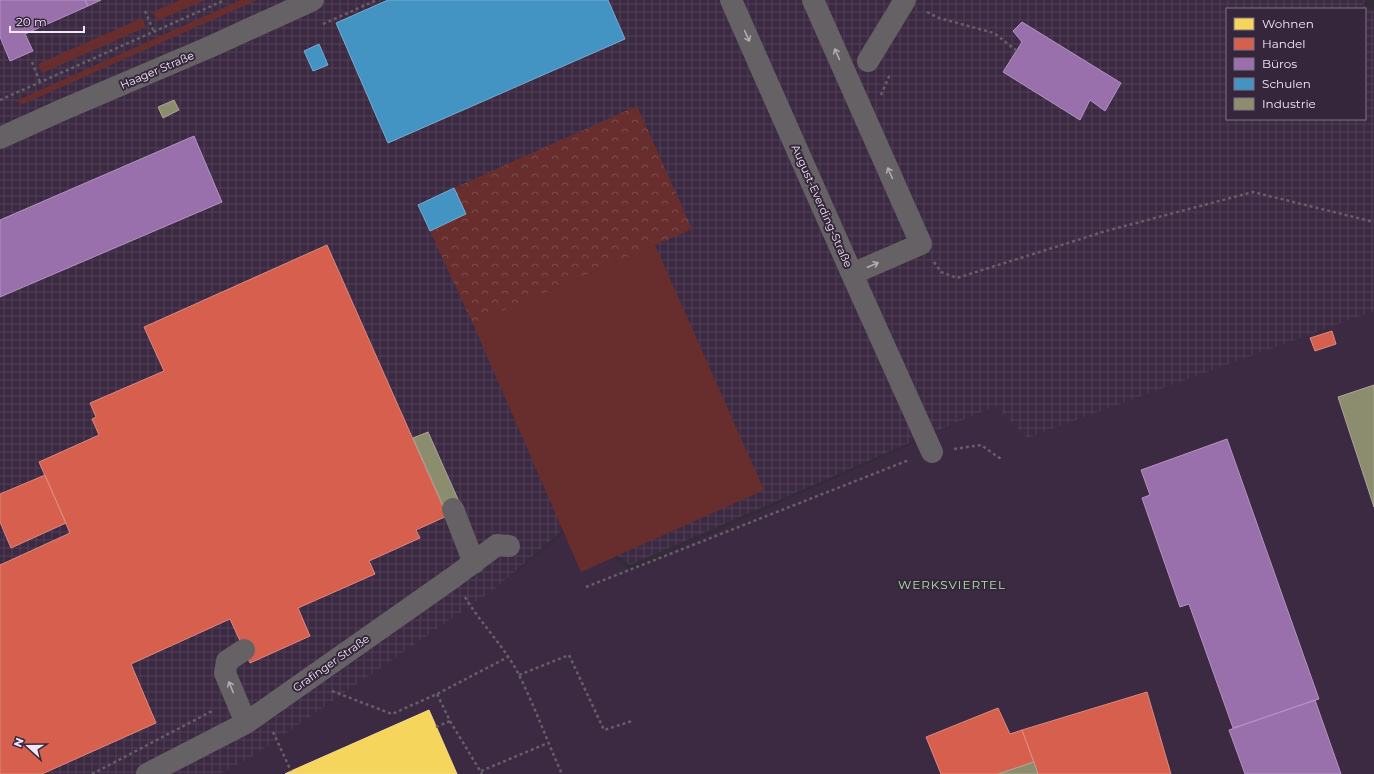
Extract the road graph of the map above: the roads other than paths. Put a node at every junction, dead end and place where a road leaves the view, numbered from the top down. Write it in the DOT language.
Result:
graph roads {
  1 [pos="313,0"];
  2 [pos="731,0"];
  3 [pos="813,0"];
  4 [pos="905,0"];
  5 [pos="868,61"];
  6 [pos="0,138"];
  7 [pos="852,274"];
  8 [pos="932,452"];
  9 [pos="453,509"];
  10 [pos="509,546"];
  11 [pos="474,563"];
  12 [pos="244,650"];
  13 [pos="246,723"];
  14 [pos="147,774"];
  1 -- 6 [label="street, Haager Straße"];
  2 -- 7 [label="street, August-Everding-Straße, one-way"];
  7 -- 3 [label="street, August-Everding-Straße, one-way"];
  4 -- 5 [label="street"];
  7 -- 8 [label="street"];
  9 -- 11 [label="street"];
  10 -- 11 [label="street, Grafinger Straße"];
  11 -- 13 [label="street, Grafinger Straße"];
  13 -- 12 [label="street, one-way"];
  13 -- 14 [label="street, Grafinger Straße"];
}
